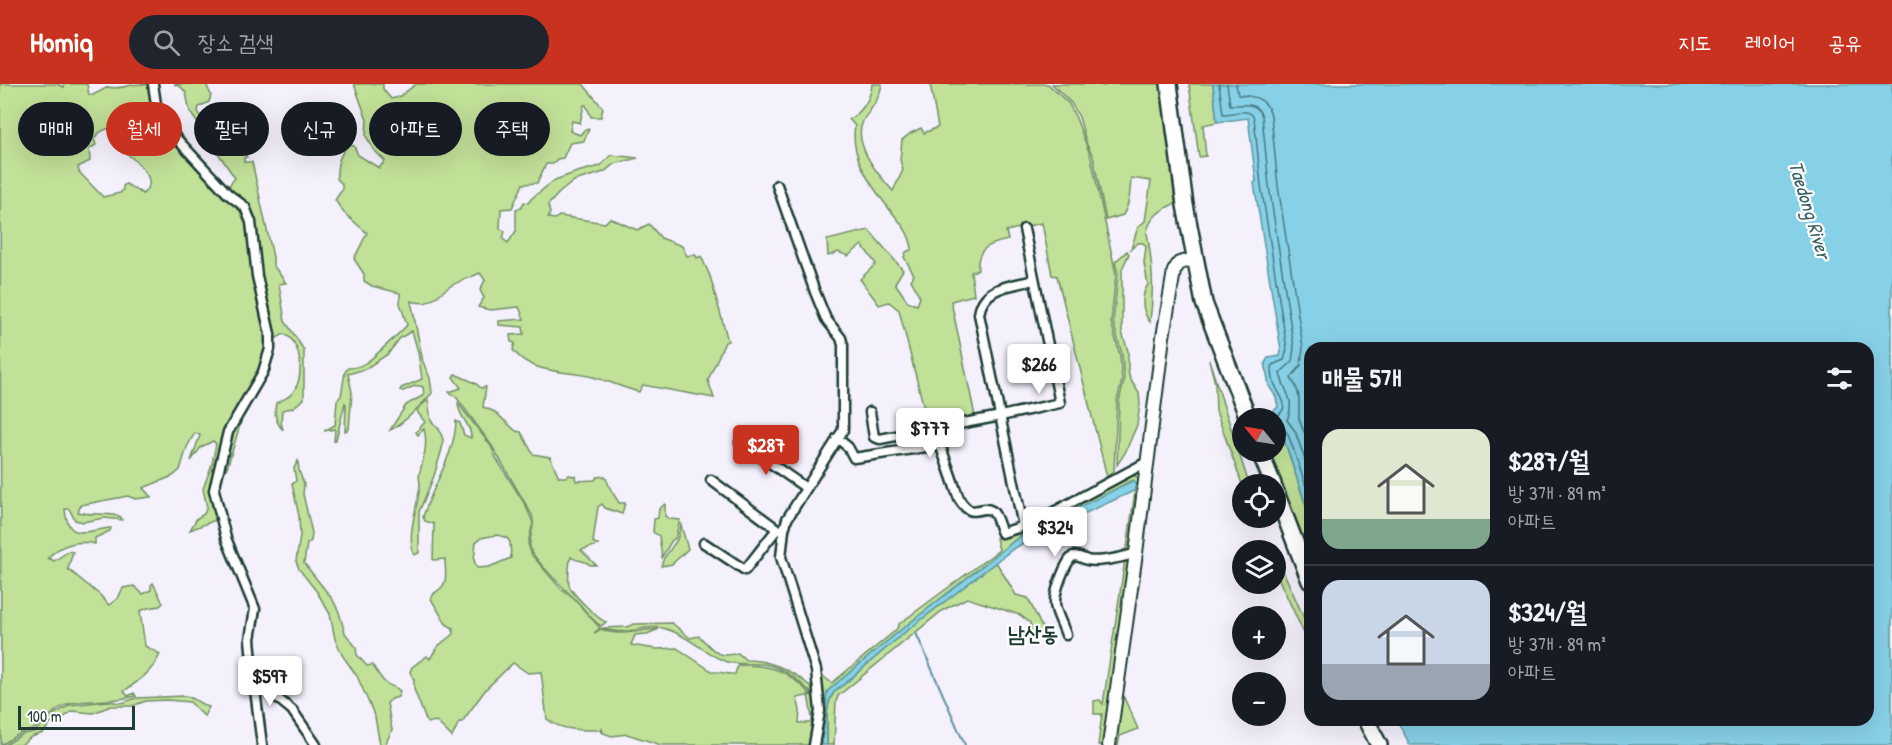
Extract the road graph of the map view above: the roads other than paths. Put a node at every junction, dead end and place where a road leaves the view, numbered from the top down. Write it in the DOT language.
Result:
graph roads {
  1 [pos="153,84"];
  2 [pos="1169,84"];
  3 [pos="777,185"];
  4 [pos="1024,229"];
  5 [pos="1195,259"];
  6 [pos="1034,280"];
  7 [pos="1244,408"];
  8 [pos="870,412"];
  9 [pos="1001,416"];
  10 [pos="837,438"];
  11 [pos="740,442"];
  12 [pos="1147,462"];
  13 [pos="711,480"];
  14 [pos="807,488"];
  15 [pos="1286,519"];
  16 [pos="1023,526"];
  17 [pos="780,529"];
  18 [pos="704,543"];
  19 [pos="1137,553"];
  20 [pos="1304,565"];
  21 [pos="1066,635"];
  22 [pos="253,672"];
  23 [pos="1369,726"];
  24 [pos="314,743"];
  25 [pos="262,745"];
  26 [pos="814,745"];
  27 [pos="1109,745"];
  28 [pos="1379,745"];
  1 -- 22 [label="street"];
  2 -- 5 [label="highway"];
  3 -- 10 [label="street"];
  4 -- 6 [label="street"];
  5 -- 7 [label="highway"];
  5 -- 12 [label="main road"];
  6 -- 9 [label="street"];
  6 -- 9 [label="street"];
  8 -- 9 [label="street"];
  9 -- 16 [label="street"];
  10 -- 14 [label="street"];
  10 -- 16 [label="street"];
  11 -- 14 [label="street"];
  12 -- 16 [label="street"];
  12 -- 19 [label="main road"];
  13 -- 17 [label="street"];
  14 -- 17 [label="street"];
  15 -- 20 [label="highway"];
  17 -- 18 [label="street"];
  17 -- 26 [label="street"];
  19 -- 21 [label="street"];
  19 -- 27 [label="main road"];
  22 -- 24 [label="street"];
  22 -- 25 [label="street"];
  23 -- 28 [label="highway"];
}
